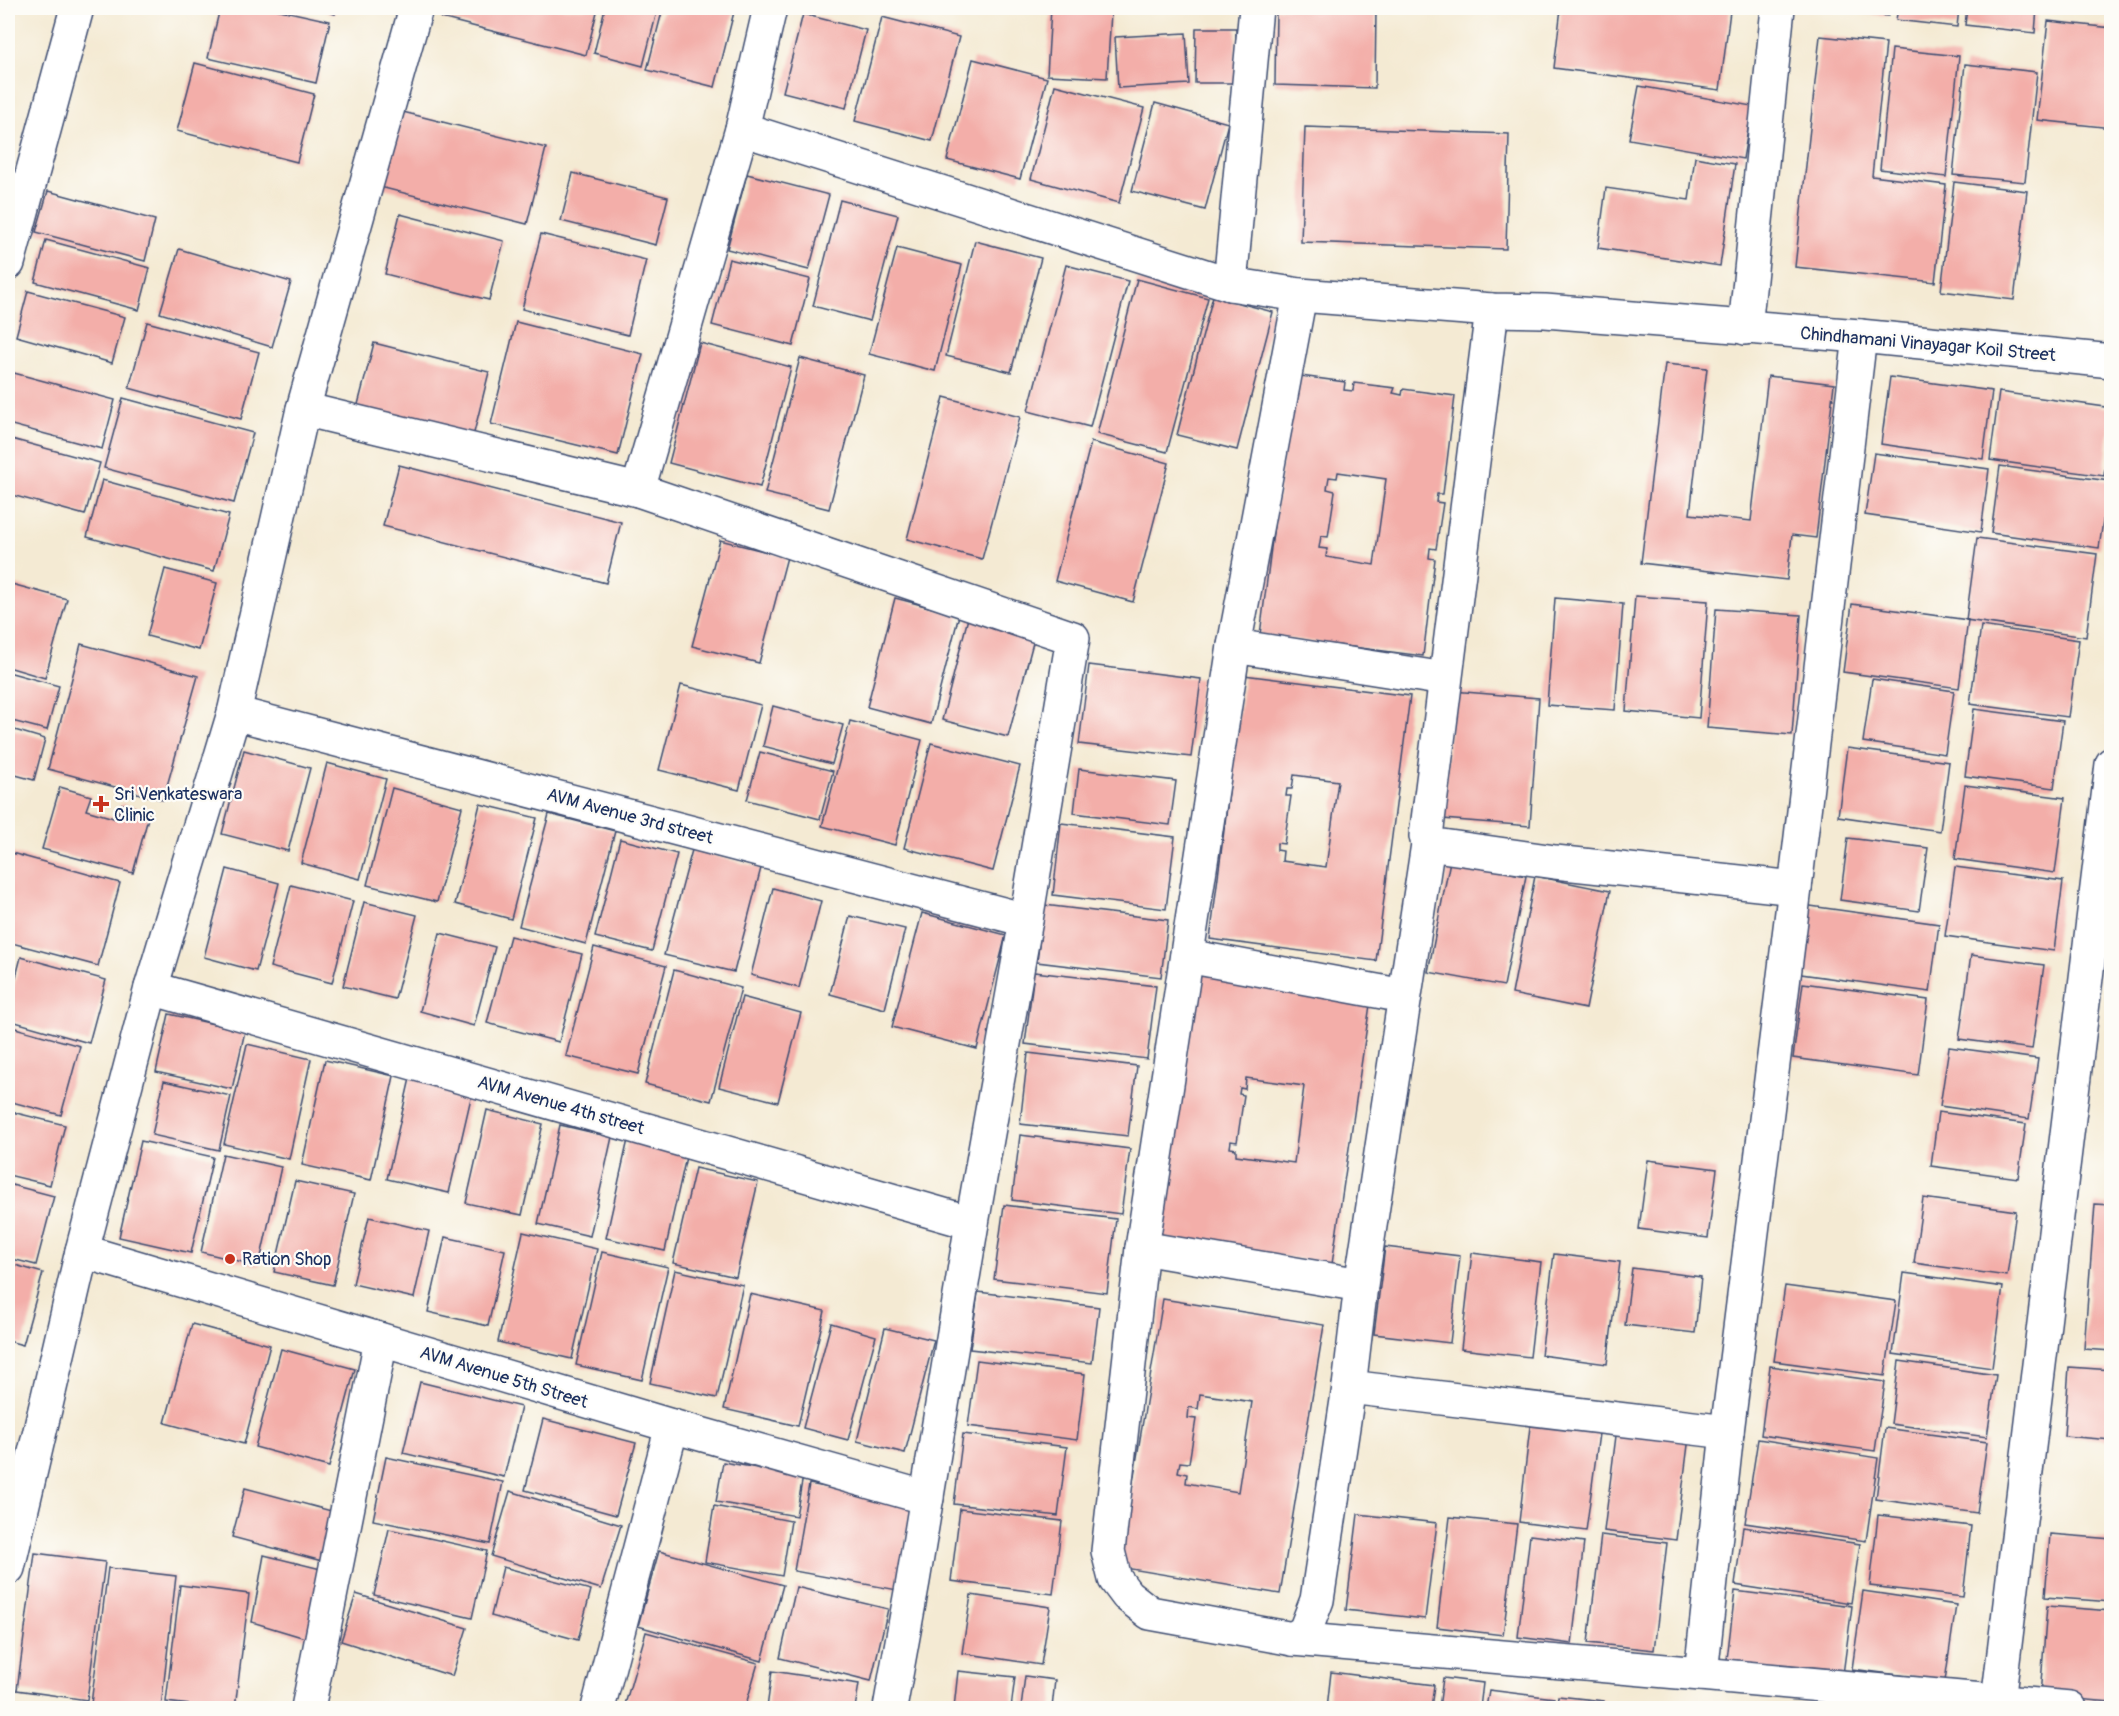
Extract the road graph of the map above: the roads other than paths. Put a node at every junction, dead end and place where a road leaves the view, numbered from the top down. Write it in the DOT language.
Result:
graph roads {
  1 [pos="76,8"];
  2 [pos="416,8"];
  3 [pos="770,8"];
  4 [pos="1256,8"];
  5 [pos="1778,8"];
  6 [pos="742,129"];
  7 [pos="8,263"];
  8 [pos="1230,284"];
  9 [pos="1300,295"];
  10 [pos="1492,310"];
  11 [pos="1745,328"];
  12 [pos="1860,336"];
  13 [pos="2112,361"];
  14 [pos="303,409"];
  15 [pos="638,490"];
  16 [pos="1234,646"];
  17 [pos="1445,680"];
  18 [pos="234,713"];
  19 [pos="2112,764"];
  20 [pos="1428,844"];
  21 [pos="1795,888"];
  22 [pos="1026,920"];
  23 [pos="1187,956"];
  24 [pos="151,988"];
  25 [pos="1404,996"];
  26 [pos="972,1223"];
  27 [pos="1142,1248"];
  28 [pos="82,1251"];
  29 [pos="1360,1285"];
  30 [pos="381,1340"];
  31 [pos="1349,1387"];
  32 [pos="672,1426"];
  33 [pos="1727,1432"];
  34 [pos="927,1498"];
  35 [pos="8,1568"];
  36 [pos="1293,1639"];
  37 [pos="1701,1674"];
  38 [pos="1998,1702"];
  39 [pos="308,1708"];
  40 [pos="598,1708"];
  41 [pos="890,1708"];
  42 [pos="2070,1708"];
  1 -- 7 [label="street"];
  2 -- 14 [label="street"];
  3 -- 6 [label="street"];
  4 -- 8 [label="street"];
  5 -- 11 [label="street"];
  6 -- 8 [label="street, Chindhamani Vinayagar Koil Street"];
  6 -- 15 [label="street"];
  8 -- 9 [label="street, Chindhamani Vinayagar Koil Street"];
  9 -- 10 [label="street, Chindhamani Vinayagar Koil Street"];
  9 -- 16 [label="street"];
  10 -- 11 [label="street, Chindhamani Vinayagar Koil Street"];
  10 -- 17 [label="street"];
  11 -- 12 [label="street, Chindhamani Vinayagar Koil Street"];
  12 -- 13 [label="street, Chindhamani Vinayagar Koil Street"];
  12 -- 21 [label="street"];
  14 -- 15 [label="street"];
  14 -- 18 [label="street"];
  15 -- 22 [label="street"];
  16 -- 17 [label="street"];
  16 -- 23 [label="street"];
  17 -- 20 [label="street"];
  18 -- 22 [label="street, AVM Avenue 3rd street"];
  18 -- 24 [label="street"];
  19 -- 38 [label="street"];
  20 -- 21 [label="street"];
  20 -- 25 [label="street"];
  21 -- 33 [label="street"];
  22 -- 26 [label="street"];
  23 -- 25 [label="street"];
  23 -- 27 [label="street"];
  24 -- 26 [label="street, AVM Avenue 4th street"];
  24 -- 28 [label="street"];
  25 -- 29 [label="street"];
  26 -- 34 [label="street"];
  27 -- 29 [label="street"];
  27 -- 36 [label="street"];
  28 -- 30 [label="street, AVM Avenue 5th Street"];
  28 -- 35 [label="street"];
  29 -- 31 [label="street"];
  30 -- 32 [label="street, AVM Avenue 5th Street"];
  30 -- 39 [label="street"];
  31 -- 33 [label="street"];
  31 -- 36 [label="street"];
  32 -- 34 [label="street, AVM Avenue 5th Street"];
  32 -- 40 [label="street"];
  33 -- 37 [label="street"];
  34 -- 41 [label="street"];
  36 -- 37 [label="street"];
  37 -- 38 [label="street"];
  38 -- 42 [label="street"];
}
